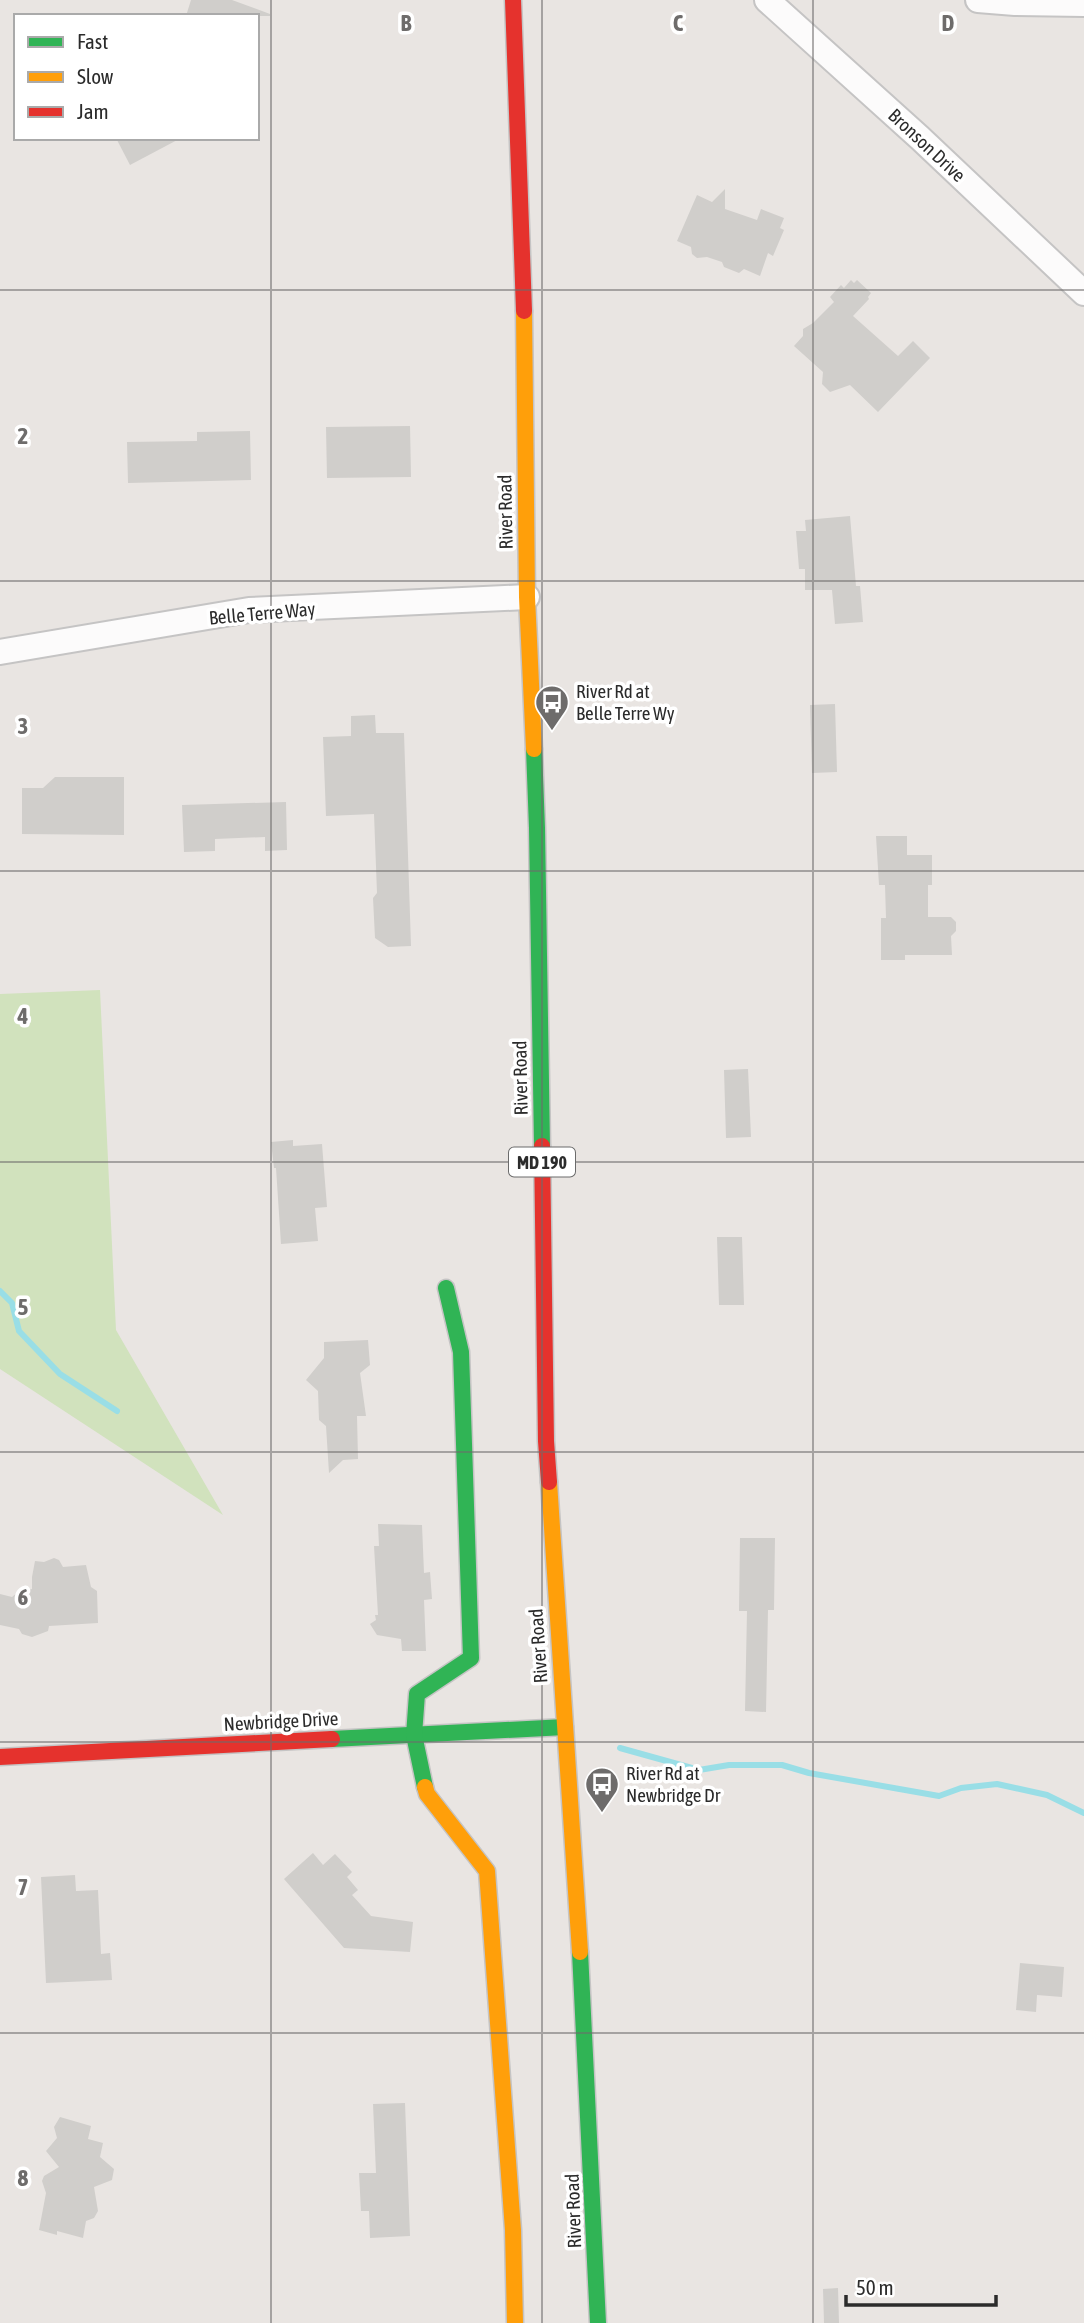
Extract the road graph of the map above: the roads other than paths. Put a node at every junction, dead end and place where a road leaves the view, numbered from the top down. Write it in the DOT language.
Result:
graph roads {
  1 [pos="513,0"];
  2 [pos="767,0"];
  3 [pos="978,0"];
  4 [pos="1084,5"];
  5 [pos="1084,293"];
  6 [pos="527,597"];
  7 [pos="0,652"];
  8 [pos="446,1288"];
  9 [pos="565,1727"];
  10 [pos="414,1735"];
  11 [pos="0,1757"];
  12 [pos="516,2323"];
  13 [pos="598,2323"];
  1 -- 6 [label="main road, River Road / MD 190"];
  2 -- 5 [label="street, Bronson Drive"];
  3 -- 4 [label="street"];
  6 -- 7 [label="street, Belle Terre Way"];
  6 -- 9 [label="main road, River Road / MD 190"];
  8 -- 10 [label="main road"];
  9 -- 10 [label="main road, Newbridge Drive"];
  9 -- 13 [label="main road, River Road / MD 190"];
  10 -- 11 [label="main road, Newbridge Drive"];
  10 -- 12 [label="main road"];
}
